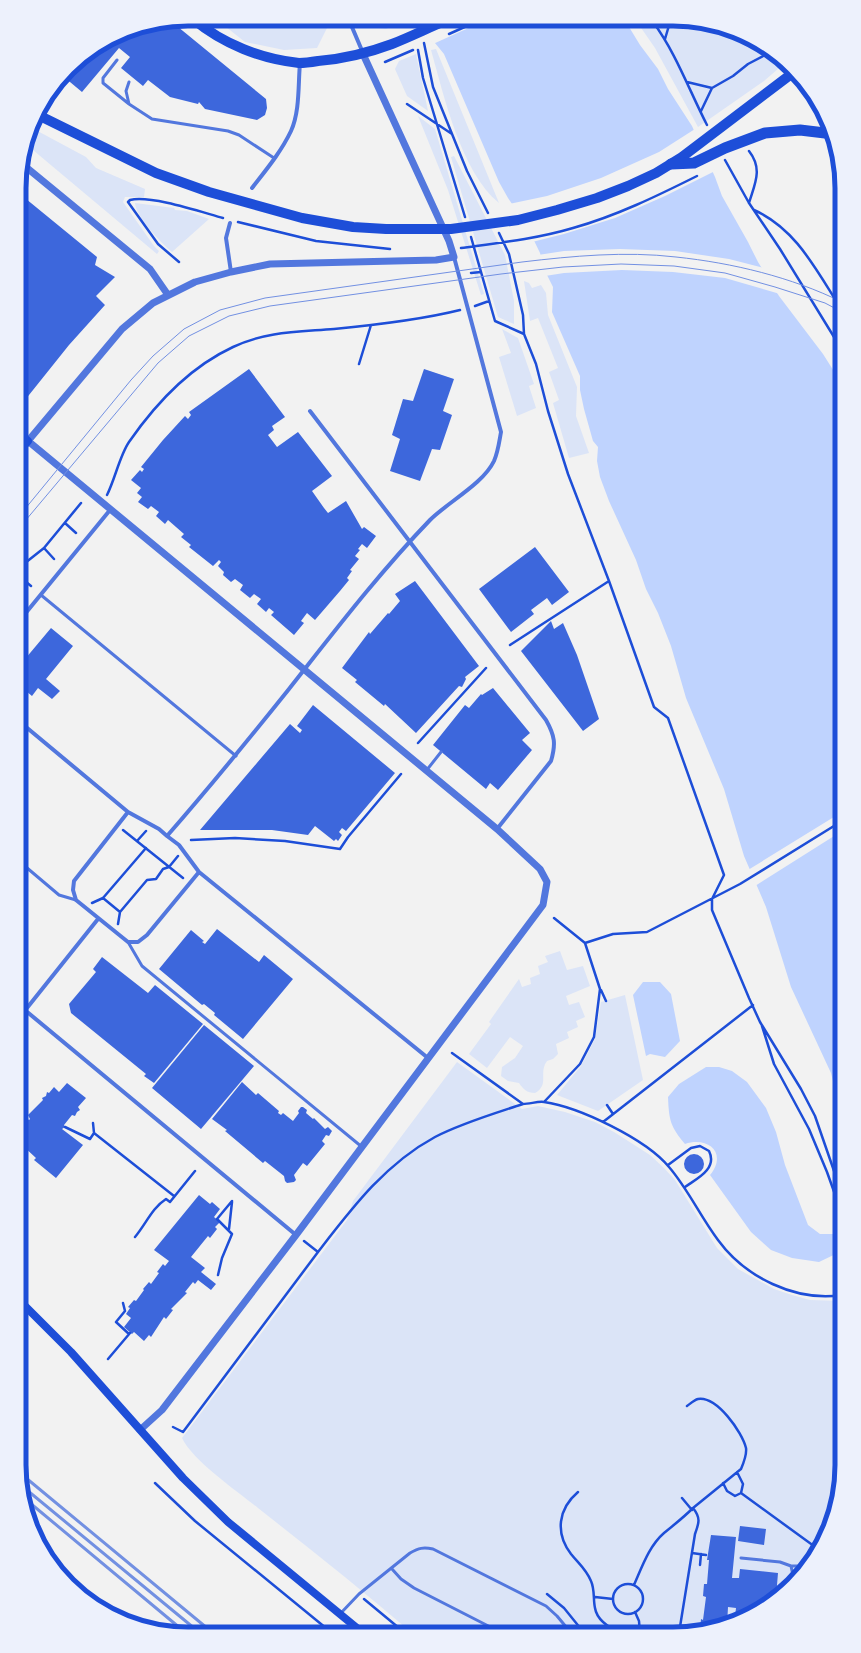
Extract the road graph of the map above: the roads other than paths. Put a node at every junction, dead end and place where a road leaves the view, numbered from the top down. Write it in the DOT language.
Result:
graph roads {
  1 [pos="202,26"];
  2 [pos="352,26"];
  3 [pos="433,26"];
  4 [pos="363,54"];
  5 [pos="117,60"];
  6 [pos="300,63"];
  7 [pos="790,75"];
  8 [pos="129,82"];
  9 [pos="129,104"];
  10 [pos="42,117"];
  11 [pos="825,133"];
  12 [pos="274,158"];
  13 [pos="671,164"];
  14 [pos="27,166"];
  15 [pos="252,188"];
  16 [pos="230,223"];
  17 [pos="454,257"];
  18 [pos="231,272"];
  19 [pos="168,295"];
  20 [pos="310,411"];
  21 [pos="28,441"];
  22 [pos="26,443"];
  23 [pos="110,510"];
  24 [pos="411,541"];
  25 [pos="41,595"];
  26 [pos="26,613"];
  27 [pos="304,670"];
  28 [pos="26,727"];
  29 [pos="441,752"];
  30 [pos="236,756"];
  31 [pos="426,771"];
  32 [pos="128,812"];
  33 [pos="497,829"];
  34 [pos="167,836"];
  35 [pos="26,867"];
  36 [pos="199,872"];
  37 [pos="76,900"];
  38 [pos="98,919"];
  39 [pos="128,942"];
  40 [pos="26,1010"];
  41 [pos="26,1012"];
  42 [pos="428,1058"];
  43 [pos="362,1147"];
  44 [pos="296,1235"];
  45 [pos="26,1307"];
  46 [pos="140,1430"];
  47 [pos="741,1558"];
  48 [pos="791,1566"];
  49 [pos="800,1566"];
  50 [pos="392,1568"];
  51 [pos="793,1574"];
  52 [pos="340,1614"];
  53 [pos="356,1627"];
  54 [pos="490,1627"];
  55 [pos="566,1627"];
  1 -- 6 [label="main road"];
  2 -- 4 [label="street"];
  3 -- 4 [label="main road"];
  4 -- 6 [label="main road"];
  4 -- 17 [label="street"];
  5 -- 9 [label="lane"];
  6 -- 12 [label="street"];
  7 -- 13 [label="main road"];
  8 -- 9 [label="lane"];
  9 -- 12 [label="lane"];
  10 -- 13 [label="main road"];
  11 -- 13 [label="highway"];
  12 -- 15 [label="street"];
  14 -- 19 [label="street"];
  16 -- 18 [label="street"];
  17 -- 18 [label="street"];
  17 -- 24 [label="street"];
  18 -- 19 [label="street"];
  19 -- 21 [label="street"];
  20 -- 24 [label="street"];
  21 -- 22 [label="main road"];
  21 -- 23 [label="street"];
  23 -- 25 [label="street"];
  23 -- 27 [label="street"];
  24 -- 27 [label="street"];
  24 -- 33 [label="street"];
  25 -- 26 [label="street"];
  25 -- 30 [label="lane"];
  27 -- 30 [label="street"];
  27 -- 31 [label="street"];
  28 -- 32 [label="street"];
  29 -- 31 [label="lane"];
  30 -- 34 [label="street"];
  31 -- 33 [label="street"];
  32 -- 34 [label="street"];
  32 -- 37 [label="street"];
  33 -- 42 [label="street"];
  34 -- 36 [label="street"];
  35 -- 37 [label="lane"];
  36 -- 39 [label="street"];
  36 -- 42 [label="street"];
  37 -- 38 [label="street"];
  38 -- 39 [label="street"];
  38 -- 40 [label="street"];
  39 -- 43 [label="lane"];
  41 -- 44 [label="street"];
  42 -- 43 [label="street"];
  43 -- 44 [label="street"];
  44 -- 46 [label="street"];
  45 -- 46 [label="main road"];
  46 -- 52 [label="main road"];
  47 -- 48 [label="lane"];
  48 -- 49 [label="lane"];
  48 -- 51 [label="lane"];
  50 -- 52 [label="lane"];
  50 -- 54 [label="lane"];
  50 -- 55 [label="lane"];
  52 -- 53 [label="main road"];
}
